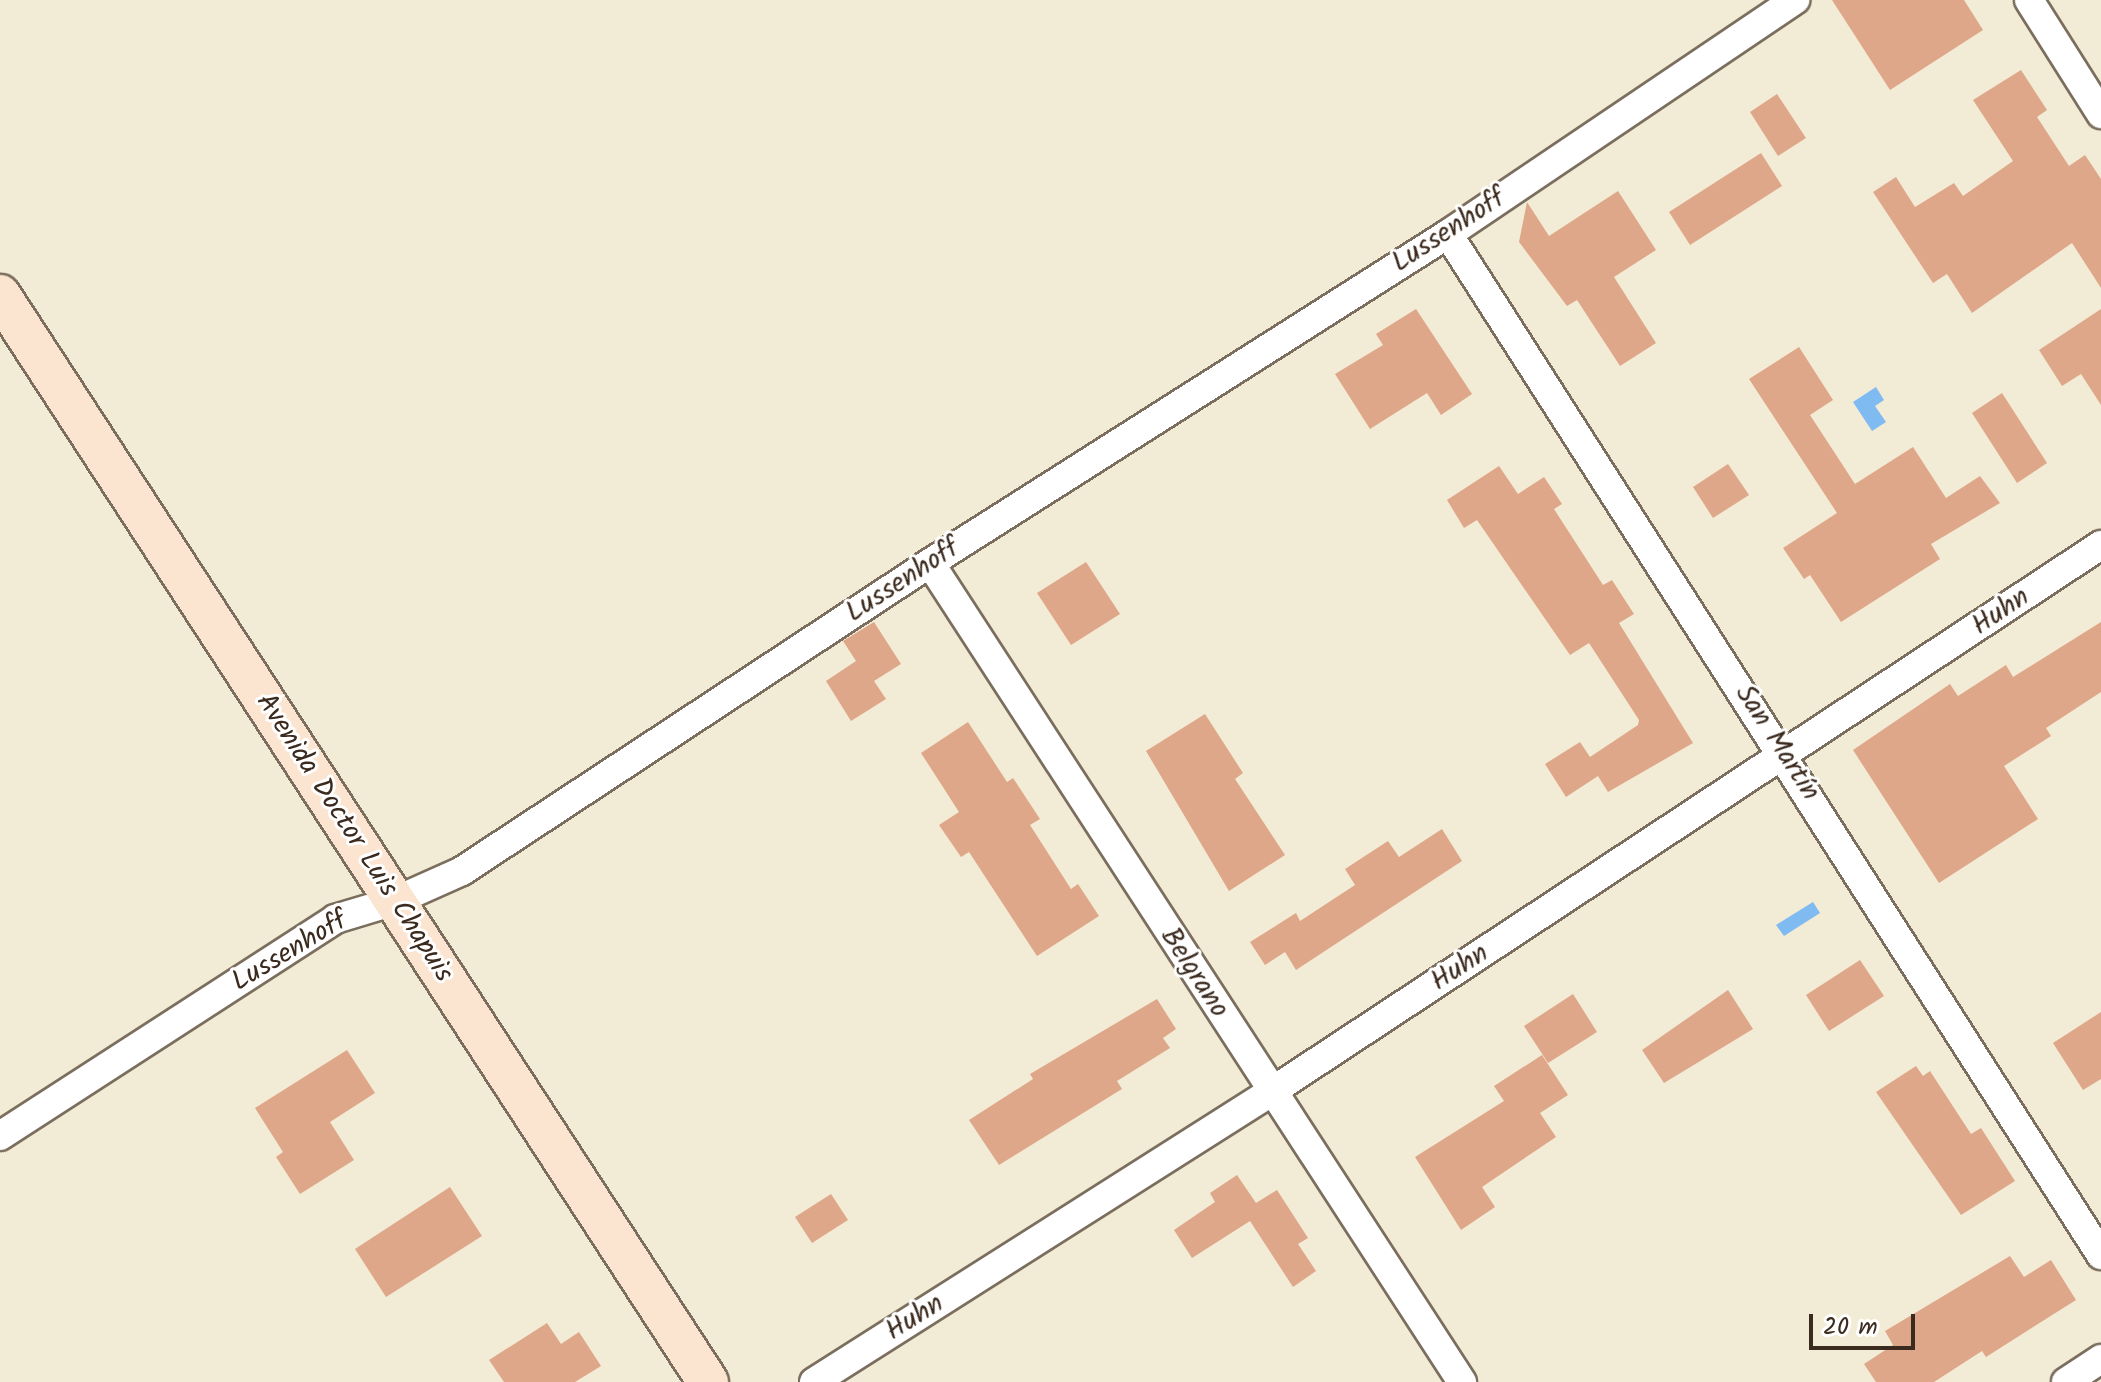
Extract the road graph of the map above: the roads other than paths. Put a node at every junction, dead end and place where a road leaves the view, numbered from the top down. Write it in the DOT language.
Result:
graph roads {
  1 [pos="1795,0"];
  2 [pos="2029,0"];
  3 [pos="2101,114"];
  4 [pos="1448,234"];
  5 [pos="0,295"];
  6 [pos="2101,545"];
  7 [pos="930,563"];
  8 [pos="1785,755"];
  9 [pos="395,901"];
  10 [pos="1271,1092"];
  11 [pos="0,1136"];
  12 [pos="2101,1255"];
  13 [pos="2101,1359"];
  14 [pos="708,1382"];
  15 [pos="814,1382"];
  16 [pos="1462,1382"];
  17 [pos="2066,1382"];
  1 -- 4 [label="street, Lussenhoff"];
  2 -- 3 [label="street"];
  4 -- 7 [label="street, Lussenhoff"];
  4 -- 8 [label="street, San Martín"];
  5 -- 9 [label="main road, Avenida Doctor Luis Chapuis"];
  6 -- 8 [label="street, Huhn"];
  7 -- 9 [label="street, Lussenhoff"];
  7 -- 10 [label="street, Belgrano"];
  8 -- 10 [label="street, Huhn"];
  8 -- 12 [label="street, San Martín"];
  9 -- 11 [label="street, Lussenhoff"];
  9 -- 14 [label="main road, Avenida Doctor Luis Chapuis"];
  10 -- 15 [label="street, Huhn"];
  10 -- 16 [label="street, Belgrano"];
  13 -- 17 [label="street"];
}
